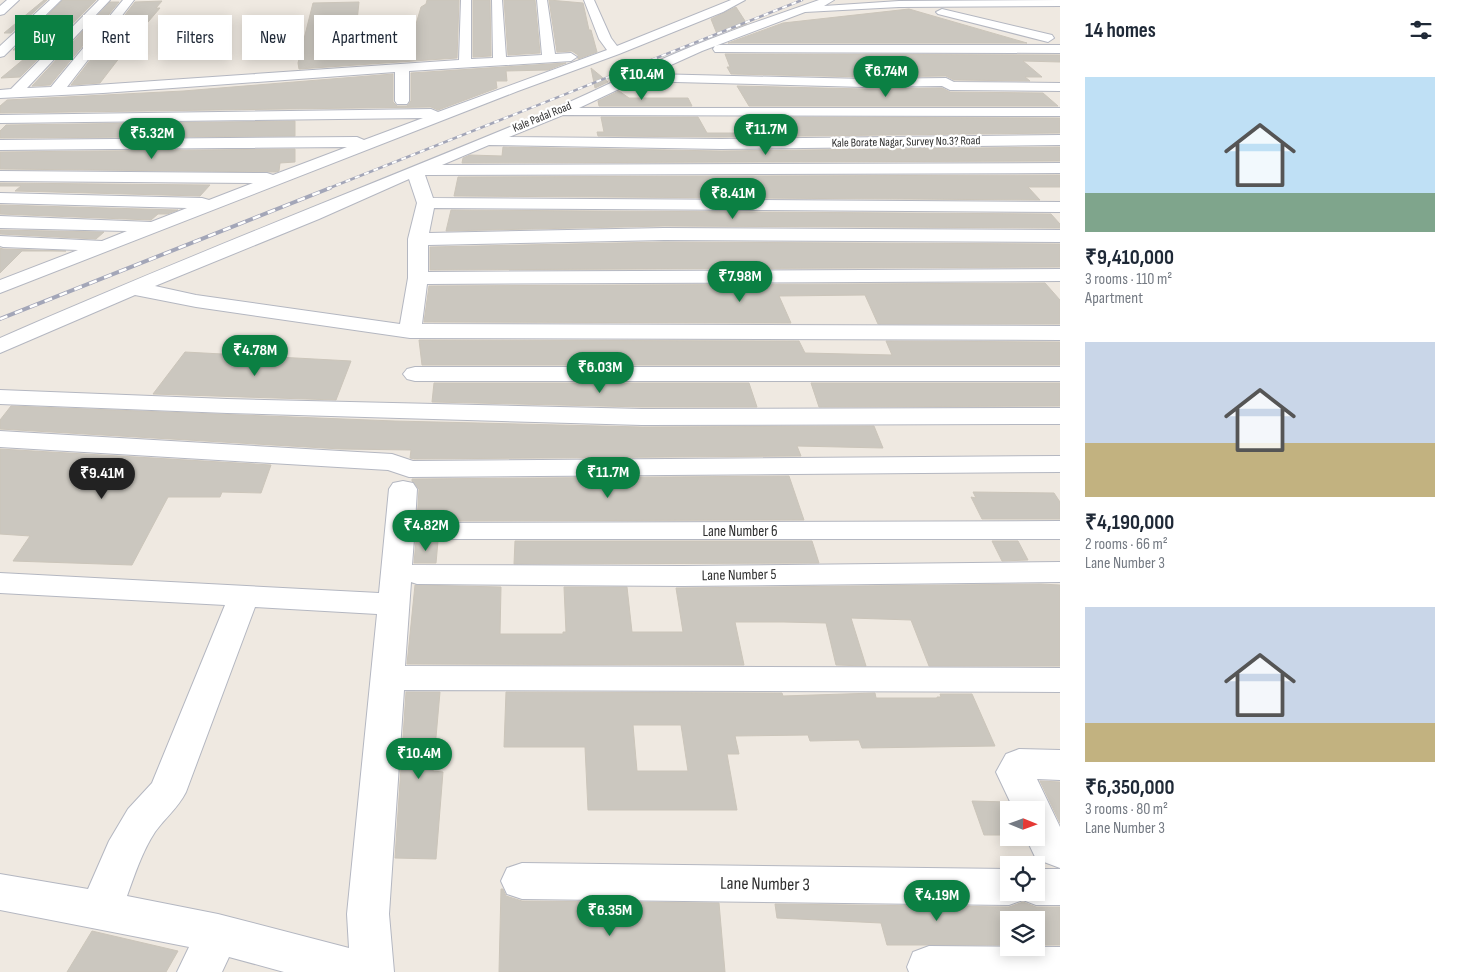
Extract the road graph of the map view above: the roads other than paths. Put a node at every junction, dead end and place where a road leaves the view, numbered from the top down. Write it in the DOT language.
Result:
graph roads {
  1 [pos="14,0"];
  2 [pos="56,0"];
  3 [pos="105,0"];
  4 [pos="129,0"];
  5 [pos="466,0"];
  6 [pos="497,0"];
  7 [pos="542,0"];
  8 [pos="589,0"];
  9 [pos="740,0"];
  10 [pos="829,0"];
  11 [pos="1054,2"];
  12 [pos="909,4"];
  13 [pos="702,5"];
  14 [pos="719,10"];
  15 [pos="802,11"];
  16 [pos="0,12"];
  17 [pos="950,14"];
  18 [pos="930,16"];
  19 [pos="989,25"];
  20 [pos="952,28"];
  21 [pos="1060,34"];
  22 [pos="1037,36"];
  23 [pos="606,39"];
  24 [pos="903,39"];
  25 [pos="1060,40"];
  26 [pos="640,41"];
  27 [pos="698,48"];
  28 [pos="1060,49"];
  29 [pos="0,53"];
  30 [pos="608,53"];
  31 [pos="549,58"];
  32 [pos="500,62"];
  33 [pos="662,63"];
  34 [pos="465,64"];
  35 [pos="692,64"];
  36 [pos="402,67"];
  37 [pos="336,72"];
  38 [pos="275,76"];
  39 [pos="632,77"];
  40 [pos="335,87"];
  41 [pos="1060,87"];
  42 [pos="60,91"];
  43 [pos="9,93"];
  44 [pos="271,94"];
  45 [pos="402,101"];
  46 [pos="0,102"];
  47 [pos="46,112"];
  48 [pos="450,112"];
  49 [pos="558,112"];
  50 [pos="1060,112"];
  51 [pos="0,119"];
  52 [pos="1060,140"];
  53 [pos="376,141"];
  54 [pos="481,142"];
  55 [pos="0,145"];
  56 [pos="62,161"];
  57 [pos="276,168"];
  58 [pos="1060,168"];
  59 [pos="415,170"];
  60 [pos="0,176"];
  61 [pos="0,198"];
  62 [pos="426,203"];
  63 [pos="216,204"];
  64 [pos="1060,207"];
  65 [pos="0,222"];
  66 [pos="157,226"];
  67 [pos="1060,236"];
  68 [pos="418,239"];
  69 [pos="0,241"];
  70 [pos="108,246"];
  71 [pos="0,257"];
  72 [pos="69,261"];
  73 [pos="1060,275"];
  74 [pos="418,278"];
  75 [pos="0,287"];
  76 [pos="133,288"];
  77 [pos="398,330"];
  78 [pos="1060,333"];
  79 [pos="0,346"];
  80 [pos="415,374"];
  81 [pos="1060,374"];
  82 [pos="0,397"];
  83 [pos="1060,416"];
  84 [pos="0,439"];
  85 [pos="1060,464"];
  86 [pos="403,489"];
  87 [pos="1060,530"];
  88 [pos="419,531"];
  89 [pos="1060,572"];
  90 [pos="418,574"];
  91 [pos="0,583"];
  92 [pos="244,596"];
  93 [pos="394,604"];
  94 [pos="405,678"];
  95 [pos="1060,680"];
  96 [pos="1060,765"];
  97 [pos="1029,801"];
  98 [pos="1045,837"];
  99 [pos="1060,851"];
  100 [pos="522,881"];
  101 [pos="1000,887"];
  102 [pos="1045,887"];
  103 [pos="1060,887"];
  104 [pos="0,892"];
  105 [pos="101,910"];
  106 [pos="218,934"];
  107 [pos="929,967"];
  108 [pos="1060,968"];
  109 [pos="199,972"];
  110 [pos="360,972"];
  111 [pos="372,972"];
  1 -- 16 [label="street"];
  2 -- 29 [label="street"];
  3 -- 43 [label="street"];
  4 -- 42 [label="street"];
  5 -- 34 [label="street"];
  6 -- 32 [label="street"];
  7 -- 31 [label="street"];
  8 -- 23 [label="street"];
  9 -- 14 [label="street"];
  10 -- 15 [label="street, Kale Padal Road"];
  11 -- 12 [label="street"];
  12 -- 15 [label="street"];
  12 -- 17 [label="street"];
  13 -- 14 [label="street"];
  14 -- 26 [label="street"];
  15 -- 27 [label="street, Kale Padal Road"];
  17 -- 18 [label="street"];
  17 -- 19 [label="street"];
  19 -- 20 [label="street"];
  19 -- 22 [label="street"];
  21 -- 22 [label="street"];
  22 -- 24 [label="street"];
  22 -- 25 [label="street"];
  23 -- 26 [label="street"];
  23 -- 30 [label="street"];
  26 -- 30 [label="street"];
  27 -- 28 [label="street"];
  27 -- 33 [label="street, Kale Padal Road"];
  30 -- 31 [label="street"];
  30 -- 48 [label="street"];
  31 -- 32 [label="street"];
  32 -- 34 [label="street"];
  33 -- 35 [label="street"];
  33 -- 39 [label="street, Kale Padal Road"];
  34 -- 36 [label="street"];
  36 -- 37 [label="street"];
  36 -- 45 [label="street"];
  37 -- 38 [label="street"];
  37 -- 40 [label="street"];
  38 -- 42 [label="street"];
  38 -- 44 [label="street"];
  39 -- 41 [label="street"];
  39 -- 49 [label="street, Kale Padal Road"];
  42 -- 43 [label="street"];
  42 -- 47 [label="street"];
  43 -- 46 [label="street"];
  48 -- 51 [label="street"];
  48 -- 53 [label="street"];
  49 -- 50 [label="street"];
  49 -- 54 [label="street, Kale Padal Road"];
  52 -- 54 [label="street, Kale Borate Nagar, Survey No.3? Road"];
  53 -- 55 [label="street"];
  53 -- 57 [label="street"];
  54 -- 59 [label="street, Kale Padal Road"];
  56 -- 57 [label="street"];
  57 -- 60 [label="street"];
  57 -- 63 [label="street"];
  58 -- 59 [label="street"];
  59 -- 62 [label="street"];
  59 -- 76 [label="street, Kale Padal Road"];
  61 -- 63 [label="street"];
  62 -- 64 [label="street"];
  62 -- 68 [label="street"];
  63 -- 66 [label="street"];
  65 -- 66 [label="street"];
  66 -- 70 [label="street"];
  67 -- 68 [label="street"];
  68 -- 74 [label="street"];
  69 -- 70 [label="street"];
  70 -- 72 [label="street"];
  71 -- 72 [label="street"];
  72 -- 75 [label="street"];
  73 -- 74 [label="street"];
  74 -- 78 [label="street"];
  76 -- 77 [label="street"];
  76 -- 79 [label="street, Kale Padal Road"];
  80 -- 81 [label="street"];
  82 -- 83 [label="street"];
  84 -- 85 [label="street"];
  86 -- 93 [label="street"];
  87 -- 88 [label="street, Lane Number 6"];
  89 -- 90 [label="street, Lane Number 5"];
  91 -- 92 [label="street"];
  92 -- 93 [label="street"];
  92 -- 105 [label="street"];
  93 -- 111 [label="street"];
  94 -- 95 [label="street"];
  96 -- 97 [label="street"];
  98 -- 99 [label="street"];
  100 -- 101 [label="street, Lane Number 3"];
  102 -- 103 [label="street"];
  104 -- 105 [label="street"];
  105 -- 106 [label="street"];
  106 -- 109 [label="street"];
  106 -- 110 [label="street"];
  107 -- 108 [label="street"];
}
